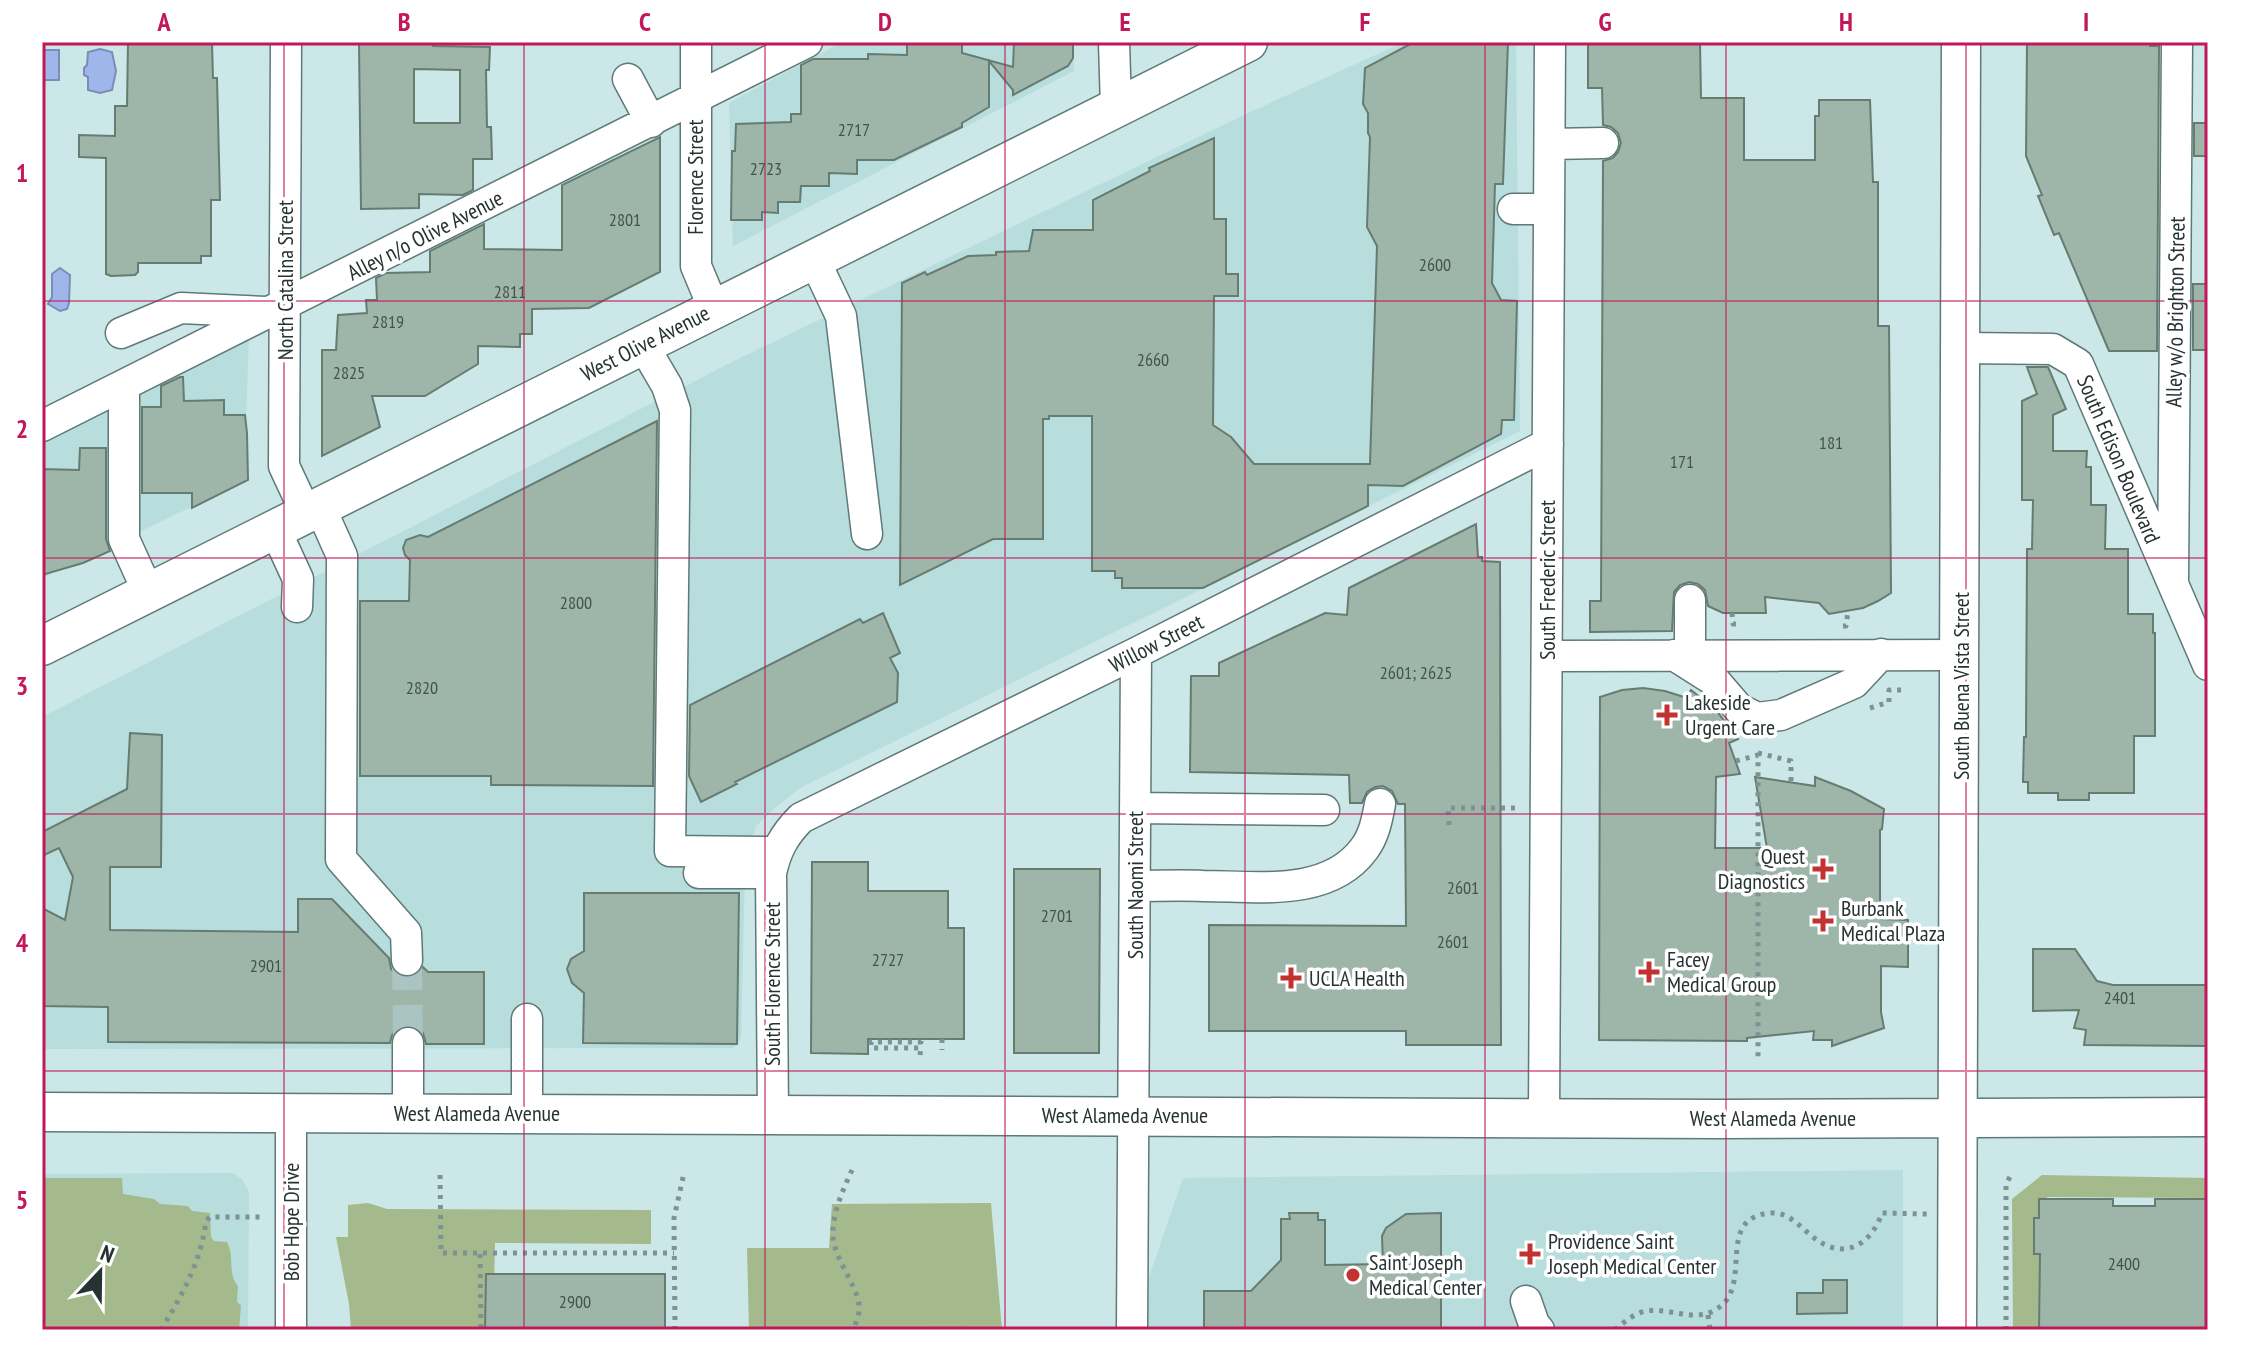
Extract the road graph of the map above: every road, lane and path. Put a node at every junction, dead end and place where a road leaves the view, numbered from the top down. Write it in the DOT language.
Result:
graph roads {
  1 [pos="286,42"];
  2 [pos="696,42"];
  3 [pos="807,42"];
  4 [pos="1114,42"];
  5 [pos="1248,42"];
  6 [pos="1550,42"];
  7 [pos="1961,42"];
  8 [pos="2177,42"];
  9 [pos="628,79"];
  10 [pos="695,99"];
  11 [pos="1116,108"];
  12 [pos="651,122"];
  13 [pos="1603,143"];
  14 [pos="1550,144"];
  15 [pos="1513,209"];
  16 [pos="1549,209"];
  17 [pos="814,259"];
  18 [pos="277,308"];
  19 [pos="714,309"];
  20 [pos="121,333"];
  21 [pos="643,345"];
  22 [pos="1960,348"];
  23 [pos="124,386"];
  24 [pos="42,426"];
  25 [pos="1548,444"];
  26 [pos="300,516"];
  27 [pos="867,534"];
  28 [pos="2173,582"];
  29 [pos="148,592"];
  30 [pos="1690,600"];
  31 [pos="297,607"];
  32 [pos="1848,611"];
  33 [pos="1732,613"];
  34 [pos="1746,624"];
  35 [pos="1832,626"];
  36 [pos="42,646"];
  37 [pos="1136,653"];
  38 [pos="1881,654"];
  39 [pos="1682,655"];
  40 [pos="1961,655"];
  41 [pos="1547,656"];
  42 [pos="2208,665"];
  43 [pos="1736,761"];
  44 [pos="1380,804"];
  45 [pos="1135,808"];
  46 [pos="1515,808"];
  47 [pos="1324,810"];
  48 [pos="1449,825"];
  49 [pos="773,863"];
  50 [pos="699,873"];
  51 [pos="1135,886"];
  52 [pos="407,960"];
  53 [pos="527,1019"];
  54 [pos="921,1039"];
  55 [pos="942,1039"];
  56 [pos="408,1043"];
  57 [pos="942,1050"];
  58 [pos="920,1055"];
  59 [pos="1758,1058"];
  60 [pos="42,1112"];
  61 [pos="291,1113"];
  62 [pos="408,1113"];
  63 [pos="527,1113"];
  64 [pos="773,1115"];
  65 [pos="1134,1116"];
  66 [pos="1957,1117"];
  67 [pos="2208,1117"];
  68 [pos="1544,1118"];
  69 [pos="852,1170"];
  70 [pos="684,1173"];
  71 [pos="440,1175"];
  72 [pos="2011,1175"];
  73 [pos="1957,1215"];
  74 [pos="291,1218"];
  75 [pos="674,1253"];
  76 [pos="480,1254"];
  77 [pos="1526,1301"];
  78 [pos="1708,1315"];
  79 [pos="966,1329"];
  80 [pos="161,1330"];
  81 [pos="291,1330"];
  82 [pos="481,1330"];
  83 [pos="675,1330"];
  84 [pos="818,1330"];
  85 [pos="843,1330"];
  86 [pos="854,1330"];
  87 [pos="881,1330"];
  88 [pos="1132,1330"];
  89 [pos="1539,1330"];
  90 [pos="1615,1330"];
  91 [pos="1719,1330"];
  92 [pos="1957,1330"];
  93 [pos="2006,1330"];
  1 -- 18 [label="street, North Catalina Street"];
  2 -- 10 [label="street, Florence Street"];
  3 -- 10 [label="street, Alley n/o Olive Avenue"];
  4 -- 11 [label="street"];
  5 -- 11 [label="main road, West Olive Avenue"];
  6 -- 14 [label="street, South Frederic Street"];
  7 -- 22 [label="main road, South Buena Vista Street"];
  8 -- 28 [label="street, Alley w/o Brighton Street"];
  9 -- 12 [label="street"];
  10 -- 12 [label="street, Alley n/o Olive Avenue"];
  10 -- 19 [label="street, Florence Street"];
  11 -- 17 [label="main road, West Olive Avenue"];
  12 -- 18 [label="street, Alley n/o Olive Avenue"];
  13 -- 14 [label="street"];
  14 -- 16 [label="street, South Frederic Street"];
  15 -- 16 [label="street"];
  16 -- 25 [label="street, South Frederic Street"];
  17 -- 19 [label="main road, West Olive Avenue"];
  17 -- 27 [label="street"];
  18 -- 20 [label="street"];
  18 -- 23 [label="street, Alley n/o Olive Avenue"];
  18 -- 26 [label="street, North Catalina Street"];
  19 -- 21 [label="main road, West Olive Avenue"];
  21 -- 26 [label="main road, West Olive Avenue"];
  21 -- 49 [label="street"];
  22 -- 28 [label="street, South Edison Boulevard"];
  22 -- 40 [label="main road, South Buena Vista Street"];
  23 -- 24 [label="street, Alley n/o Olive Avenue"];
  23 -- 29 [label="street"];
  25 -- 37 [label="street, Willow Street"];
  25 -- 41 [label="street, South Frederic Street"];
  26 -- 29 [label="main road, West Olive Avenue"];
  26 -- 31 [label="street"];
  26 -- 52 [label="street"];
  28 -- 42 [label="street, South Edison Boulevard"];
  29 -- 36 [label="main road, West Olive Avenue"];
  30 -- 39 [label="street"];
  32 -- 35 [label="path"];
  33 -- 34 [label="path"];
  37 -- 45 [label="street, South Naomi Street"];
  37 -- 49 [label="street, Willow Street"];
  38 -- 39 [label="street"];
  38 -- 39 [label="street"];
  38 -- 40 [label="street"];
  39 -- 41 [label="street"];
  40 -- 66 [label="main road, South Buena Vista Street"];
  41 -- 68 [label="street, South Frederic Street"];
  43 -- 59 [label="path"];
  44 -- 51 [label="street"];
  45 -- 47 [label="street"];
  45 -- 51 [label="street, South Naomi Street"];
  46 -- 48 [label="path"];
  49 -- 50 [label="street"];
  49 -- 64 [label="street, South Florence Street"];
  51 -- 65 [label="street, South Naomi Street"];
  53 -- 63 [label="street"];
  54 -- 58 [label="path"];
  55 -- 57 [label="path"];
  56 -- 62 [label="street"];
  60 -- 61 [label="main road, West Alameda Avenue"];
  61 -- 62 [label="main road, West Alameda Avenue"];
  61 -- 74 [label="street, Bob Hope Drive"];
  62 -- 63 [label="main road, West Alameda Avenue"];
  63 -- 64 [label="main road, West Alameda Avenue"];
  64 -- 65 [label="main road, West Alameda Avenue"];
  65 -- 68 [label="main road, West Alameda Avenue"];
  65 -- 88 [label="street, South Naomi Street"];
  66 -- 67 [label="main road, West Alameda Avenue"];
  66 -- 68 [label="main road, West Alameda Avenue"];
  66 -- 73 [label="main road, South Buena Vista Street"];
  69 -- 86 [label="path"];
  70 -- 75 [label="path"];
  71 -- 76 [label="path"];
  72 -- 93 [label="path"];
  73 -- 78 [label="path"];
  73 -- 92 [label="main road, South Buena Vista Street"];
  74 -- 80 [label="path"];
  74 -- 81 [label="street, Bob Hope Drive"];
  75 -- 76 [label="path"];
  75 -- 83 [label="path"];
  76 -- 82 [label="path"];
  77 -- 89 [label="street"];
  78 -- 90 [label="path"];
  78 -- 91 [label="path"];
  79 -- 87 [label="path"];
  84 -- 85 [label="path"];
}
